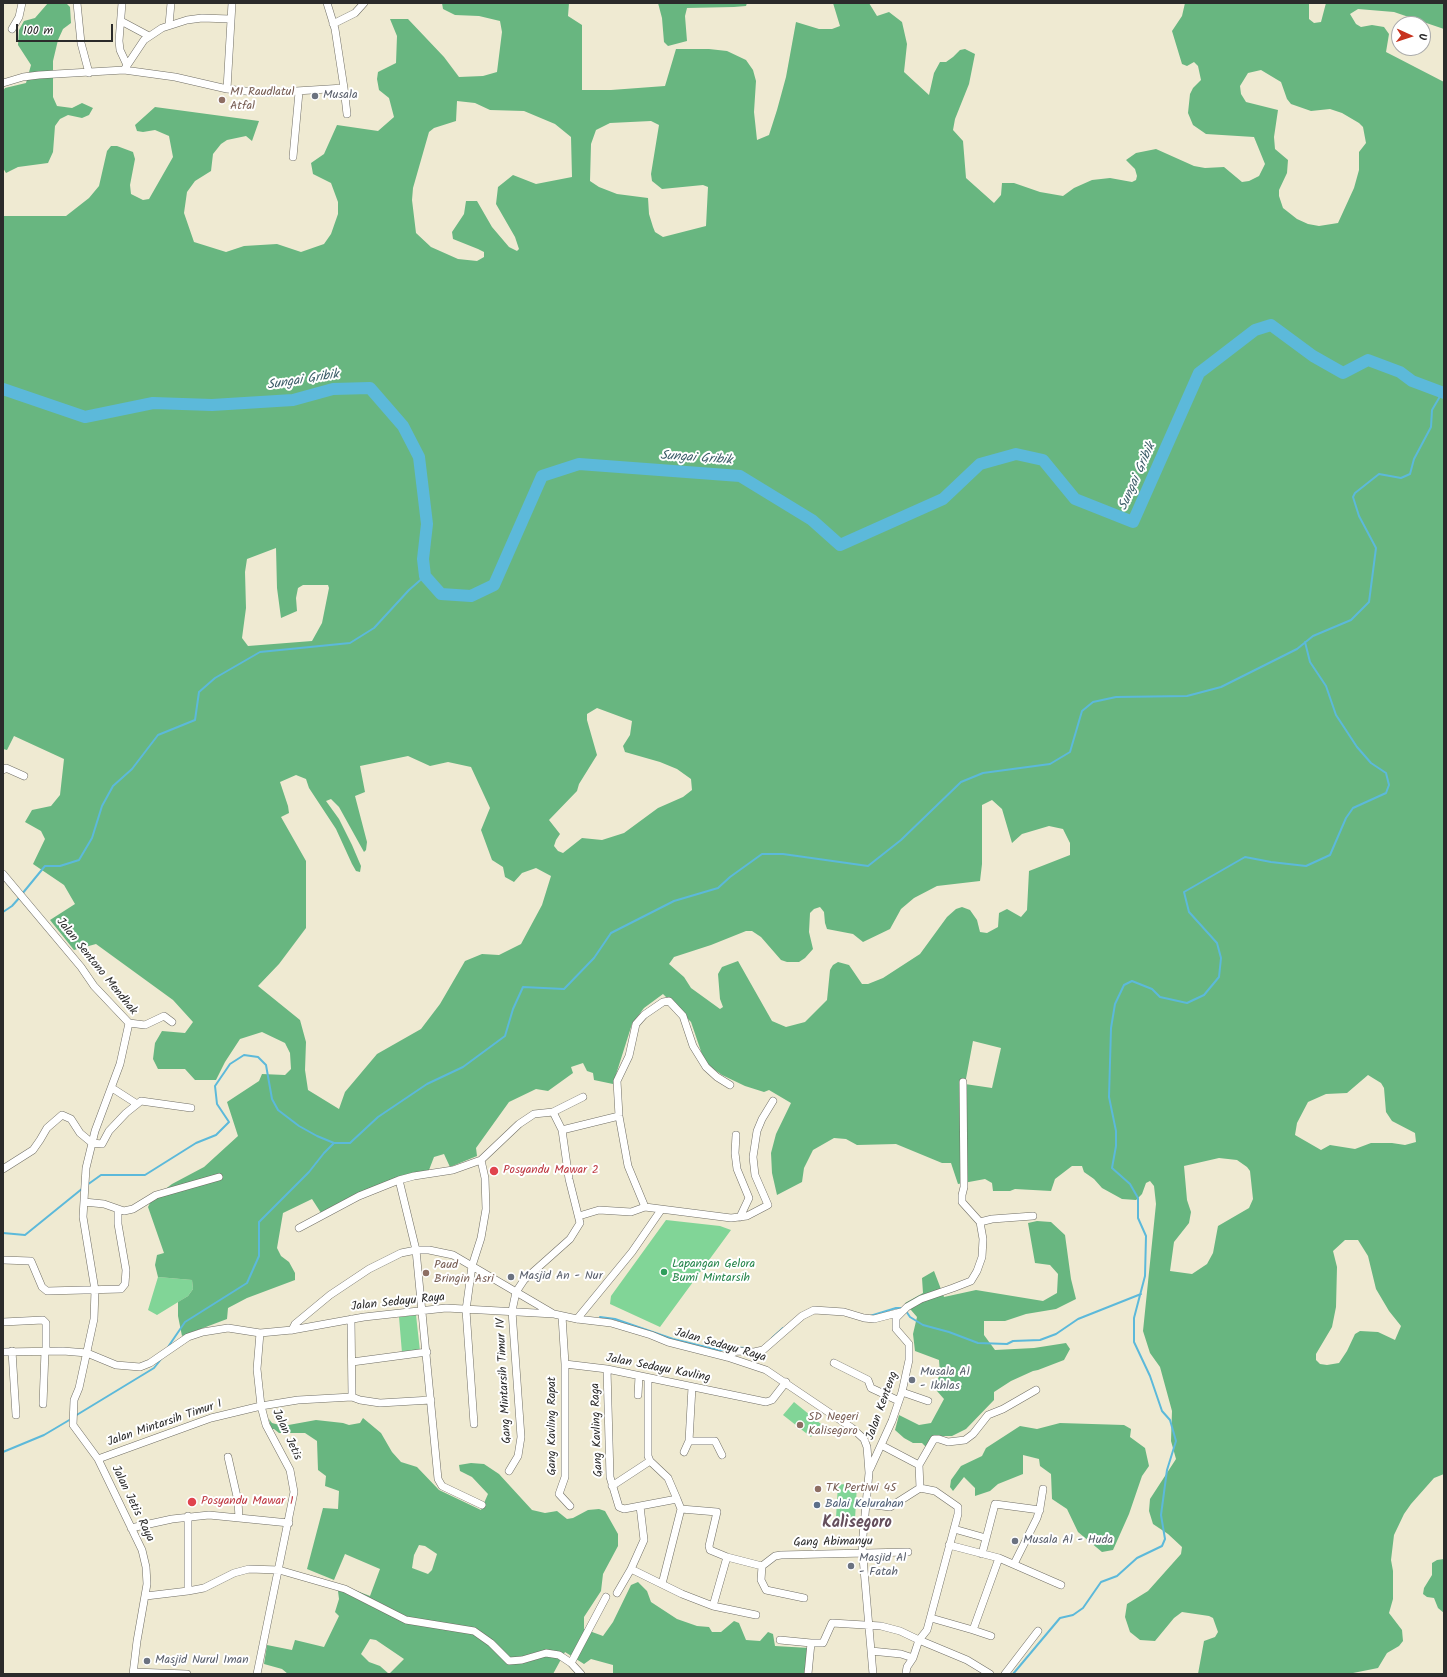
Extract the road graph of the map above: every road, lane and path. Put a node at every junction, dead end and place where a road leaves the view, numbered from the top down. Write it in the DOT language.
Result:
graph roads {
  1 [pos="22,3"];
  2 [pos="77,3"];
  3 [pos="122,3"];
  4 [pos="171,3"];
  5 [pos="232,3"];
  6 [pos="327,3"];
  7 [pos="364,3"];
  8 [pos="230,18"];
  9 [pos="121,21"];
  10 [pos="333,24"];
  11 [pos="169,25"];
  12 [pos="12,29"];
  13 [pos="149,36"];
  14 [pos="126,67"];
  15 [pos="89,73"];
  16 [pos="3,83"];
  17 [pos="344,88"];
  18 [pos="227,89"];
  19 [pos="299,92"];
  20 [pos="347,114"];
  21 [pos="293,157"];
  22 [pos="3,770"];
  23 [pos="24,776"];
  24 [pos="3,874"];
  25 [pos="172,1022"];
  26 [pos="129,1023"];
  27 [pos="963,1082"];
  28 [pos="730,1085"];
  29 [pos="112,1088"];
  30 [pos="583,1097"];
  31 [pos="773,1101"];
  32 [pos="137,1104"];
  33 [pos="191,1108"];
  34 [pos="553,1112"];
  35 [pos="619,1116"];
  36 [pos="562,1130"];
  37 [pos="736,1135"];
  38 [pos="92,1143"];
  39 [pos="481,1160"];
  40 [pos="3,1169"];
  41 [pos="218,1177"];
  42 [pos="399,1180"];
  43 [pos="84,1202"];
  44 [pos="645,1207"];
  45 [pos="118,1210"];
  46 [pos="661,1210"];
  47 [pos="580,1216"];
  48 [pos="1033,1216"];
  49 [pos="740,1217"];
  50 [pos="980,1222"];
  51 [pos="299,1228"];
  52 [pos="416,1250"];
  53 [pos="3,1260"];
  54 [pos="472,1266"];
  55 [pos="96,1290"];
  56 [pos="516,1292"];
  57 [pos="422,1310"];
  58 [pos="466,1310"];
  59 [pos="904,1310"];
  60 [pos="512,1311"];
  61 [pos="554,1314"];
  62 [pos="562,1316"];
  63 [pos="577,1319"];
  64 [pos="351,1320"];
  65 [pos="3,1322"];
  66 [pos="292,1330"];
  67 [pos="260,1333"];
  68 [pos="12,1351"];
  69 [pos="46,1351"];
  70 [pos="3,1352"];
  71 [pos="427,1352"];
  72 [pos="87,1353"];
  73 [pos="727,1357"];
  74 [pos="352,1362"];
  75 [pos="834,1363"];
  76 [pos="565,1364"];
  77 [pos="607,1369"];
  78 [pos="639,1376"];
  79 [pos="648,1378"];
  80 [pos="786,1382"];
  81 [pos="692,1387"];
  82 [pos="1036,1390"];
  83 [pos="902,1392"];
  84 [pos="638,1395"];
  85 [pos="352,1397"];
  86 [pos="432,1400"];
  87 [pos="899,1401"];
  88 [pos="928,1401"];
  89 [pos="43,1404"];
  90 [pos="261,1406"];
  91 [pos="16,1415"];
  92 [pos="474,1424"];
  93 [pos="689,1441"];
  94 [pos="880,1447"];
  95 [pos="868,1451"];
  96 [pos="684,1452"];
  97 [pos="722,1454"];
  98 [pos="228,1457"];
  99 [pos="98,1459"];
  100 [pos="650,1460"];
  101 [pos="919,1466"];
  102 [pos="509,1471"];
  103 [pos="869,1473"];
  104 [pos="612,1486"];
  105 [pos="920,1488"];
  106 [pos="1043,1489"];
  107 [pos="677,1499"];
  108 [pos="866,1504"];
  109 [pos="482,1505"];
  110 [pos="570,1506"];
  111 [pos="640,1506"];
  112 [pos="681,1509"];
  113 [pos="1040,1510"];
  114 [pos="188,1516"];
  115 [pos="239,1518"];
  116 [pos="289,1523"];
  117 [pos="131,1528"];
  118 [pos="954,1529"];
  119 [pos="986,1538"];
  120 [pos="949,1545"];
  121 [pos="908,1552"];
  122 [pos="862,1554"];
  123 [pos="982,1554"];
  124 [pos="727,1557"];
  125 [pos="999,1558"];
  126 [pos="1014,1564"];
  127 [pos="762,1566"];
  128 [pos="279,1570"];
  129 [pos="634,1571"];
  130 [pos="662,1584"];
  131 [pos="1061,1585"];
  132 [pos="188,1591"];
  133 [pos="617,1593"];
  134 [pos="146,1596"];
  135 [pos="606,1597"];
  136 [pos="804,1598"];
  137 [pos="713,1606"];
  138 [pos="756,1615"];
  139 [pos="931,1618"];
  140 [pos="869,1626"];
  141 [pos="973,1630"];
  142 [pos="1038,1631"];
  143 [pos="991,1636"];
  144 [pos="780,1640"];
  145 [pos="919,1640"];
  146 [pos="811,1643"];
  147 [pos="871,1651"];
  148 [pos="912,1658"];
  149 [pos="571,1663"];
  150 [pos="133,1673"];
  151 [pos="906,1673"];
  152 [pos="187,1674"];
  153 [pos="257,1674"];
  154 [pos="581,1674"];
  155 [pos="808,1674"];
  156 [pos="873,1674"];
  157 [pos="990,1674"];
  158 [pos="1005,1674"];
  1 -- 12 [label="street"];
  2 -- 15 [label="street"];
  3 -- 9 [label="street"];
  4 -- 11 [label="street"];
  5 -- 8 [label="street"];
  6 -- 10 [label="street"];
  7 -- 10 [label="street"];
  8 -- 11 [label="street"];
  8 -- 18 [label="street"];
  9 -- 13 [label="street"];
  9 -- 14 [label="street"];
  10 -- 17 [label="street"];
  11 -- 13 [label="street"];
  13 -- 14 [label="street"];
  14 -- 15 [label="street"];
  14 -- 18 [label="street"];
  15 -- 16 [label="street"];
  17 -- 19 [label="street"];
  17 -- 20 [label="street"];
  18 -- 19 [label="street"];
  19 -- 21 [label="street"];
  22 -- 23 [label="street"];
  24 -- 26 [label="street, Jalan Sentono Mendhak"];
  25 -- 26 [label="street"];
  26 -- 29 [label="street, Jalan Sentono Mendhak"];
  27 -- 50 [label="street"];
  28 -- 35 [label="street"];
  29 -- 32 [label="street"];
  29 -- 38 [label="street, Jalan Sentono Mendhak"];
  30 -- 34 [label="street"];
  31 -- 49 [label="street"];
  32 -- 33 [label="street"];
  32 -- 38 [label="street"];
  34 -- 36 [label="street"];
  34 -- 39 [label="street"];
  35 -- 36 [label="street"];
  35 -- 44 [label="street"];
  36 -- 47 [label="street"];
  37 -- 49 [label="street"];
  38 -- 40 [label="street"];
  38 -- 43 [label="street, Jalan Sentono Mendhak"];
  39 -- 42 [label="street"];
  39 -- 54 [label="street"];
  41 -- 45 [label="street"];
  42 -- 51 [label="street"];
  42 -- 52 [label="street"];
  43 -- 45 [label="street"];
  43 -- 55 [label="street, Jalan Sentono Mendhak"];
  44 -- 46 [label="street"];
  44 -- 47 [label="street"];
  45 -- 55 [label="street"];
  46 -- 49 [label="street"];
  46 -- 63 [label="street"];
  47 -- 56 [label="street"];
  48 -- 50 [label="street"];
  50 -- 59 [label="street"];
  52 -- 54 [label="street"];
  52 -- 57 [label="street"];
  52 -- 66 [label="street"];
  53 -- 55 [label="street"];
  54 -- 56 [label="street"];
  54 -- 58 [label="street"];
  55 -- 72 [label="street, Jalan Jetis Raya"];
  56 -- 60 [label="street, Gang Mintarsih Timur IV"];
  56 -- 61 [label="street"];
  57 -- 58 [label="street, Jalan Sedayu Raya"];
  57 -- 64 [label="street, Jalan Sedayu Raya"];
  57 -- 71 [label="street"];
  58 -- 60 [label="street, Jalan Sedayu Raya"];
  58 -- 92 [label="street"];
  59 -- 73 [label="street"];
  59 -- 83 [label="street, Jalan Kenteng"];
  60 -- 61 [label="street, Jalan Sedayu Raya"];
  60 -- 102 [label="street, Gang Mintarsih Timur IV"];
  61 -- 62 [label="street, Jalan Sedayu Raya"];
  62 -- 63 [label="street, Jalan Sedayu Raya"];
  62 -- 76 [label="street"];
  63 -- 73 [label="street, Jalan Sedayu Raya"];
  64 -- 66 [label="street, Jalan Sedayu Raya"];
  64 -- 74 [label="street"];
  65 -- 69 [label="street"];
  66 -- 67 [label="street, Jalan Sedayu Raya"];
  67 -- 72 [label="street, Jalan Sedayu Raya"];
  67 -- 90 [label="street, Jalan Jetis"];
  68 -- 69 [label="street, Jalan Sedayu Raya"];
  68 -- 70 [label="street, Jalan Sedayu Raya"];
  68 -- 91 [label="street"];
  69 -- 72 [label="street, Jalan Sedayu Raya"];
  69 -- 89 [label="street"];
  71 -- 74 [label="street"];
  71 -- 86 [label="street"];
  72 -- 99 [label="street, Jalan Jetis Raya"];
  73 -- 80 [label="street, Jalan Sedayu Raya"];
  74 -- 85 [label="street"];
  75 -- 87 [label="street"];
  76 -- 77 [label="street, Jalan Sedayu Kavling"];
  76 -- 110 [label="street, Gang Kavling Rapat"];
  77 -- 78 [label="street, Jalan Sedayu Kavling"];
  77 -- 104 [label="street, Gang Kavling Raga"];
  78 -- 79 [label="street, Jalan Sedayu Kavling"];
  78 -- 84 [label="street"];
  79 -- 81 [label="street, Jalan Sedayu Kavling"];
  79 -- 100 [label="street"];
  80 -- 81 [label="street, Jalan Sedayu Kavling"];
  80 -- 95 [label="street, Jalan Sedayu Raya"];
  81 -- 93 [label="street"];
  82 -- 101 [label="street"];
  83 -- 87 [label="street, Jalan Kenteng"];
  83 -- 88 [label="street"];
  85 -- 86 [label="street, Jalan Mintarsih Timur I"];
  85 -- 90 [label="street, Jalan Mintarsih Timur I"];
  86 -- 109 [label="street"];
  87 -- 94 [label="street, Jalan Kenteng"];
  90 -- 99 [label="street, Jalan Mintarsih Timur I"];
  90 -- 116 [label="street, Jalan Jetis"];
  93 -- 96 [label="street"];
  93 -- 97 [label="street"];
  94 -- 95 [label="street"];
  94 -- 101 [label="street"];
  94 -- 103 [label="street, Jalan Kenteng"];
  95 -- 103 [label="street"];
  98 -- 115 [label="street"];
  99 -- 117 [label="street, Jalan Jetis Raya"];
  100 -- 104 [label="street"];
  100 -- 107 [label="street"];
  101 -- 105 [label="street"];
  103 -- 108 [label="street"];
  104 -- 111 [label="street, Gang Kavling Raga"];
  105 -- 108 [label="street"];
  105 -- 118 [label="street"];
  106 -- 113 [label="street"];
  107 -- 111 [label="street"];
  107 -- 112 [label="street"];
  108 -- 122 [label="street"];
  111 -- 129 [label="street"];
  112 -- 124 [label="street"];
  112 -- 130 [label="street"];
  113 -- 119 [label="street"];
  113 -- 126 [label="street"];
  114 -- 115 [label="street"];
  114 -- 117 [label="street"];
  114 -- 132 [label="street"];
  115 -- 116 [label="street"];
  116 -- 128 [label="street, Jalan Jetis"];
  117 -- 134 [label="street, Jalan Jetis Raya"];
  118 -- 119 [label="street"];
  118 -- 120 [label="street"];
  119 -- 123 [label="street"];
  120 -- 123 [label="street"];
  120 -- 139 [label="street"];
  121 -- 122 [label="street, Gang Abimanyu"];
  122 -- 127 [label="street, Gang Abimanyu"];
  122 -- 140 [label="street"];
  123 -- 125 [label="street"];
  124 -- 127 [label="street"];
  124 -- 137 [label="street"];
  125 -- 126 [label="street"];
  125 -- 141 [label="street"];
  126 -- 131 [label="street"];
  127 -- 136 [label="street"];
  128 -- 132 [label="street"];
  128 -- 149 [label="street"];
  128 -- 153 [label="street, Jalan Jetis"];
  129 -- 130 [label="street"];
  129 -- 133 [label="street"];
  130 -- 137 [label="street"];
  132 -- 134 [label="street"];
  134 -- 150 [label="street, Jalan Jetis Raya"];
  135 -- 149 [label="street"];
  137 -- 138 [label="street"];
  139 -- 141 [label="street"];
  139 -- 145 [label="street"];
  140 -- 145 [label="street"];
  140 -- 146 [label="street"];
  140 -- 147 [label="street"];
  141 -- 143 [label="street"];
  142 -- 158 [label="street"];
  144 -- 146 [label="street"];
  145 -- 148 [label="street"];
  145 -- 157 [label="street"];
  146 -- 155 [label="street"];
  147 -- 148 [label="street"];
  147 -- 156 [label="street"];
  148 -- 151 [label="street"];
  149 -- 154 [label="street"];
  150 -- 152 [label="street"];
}
